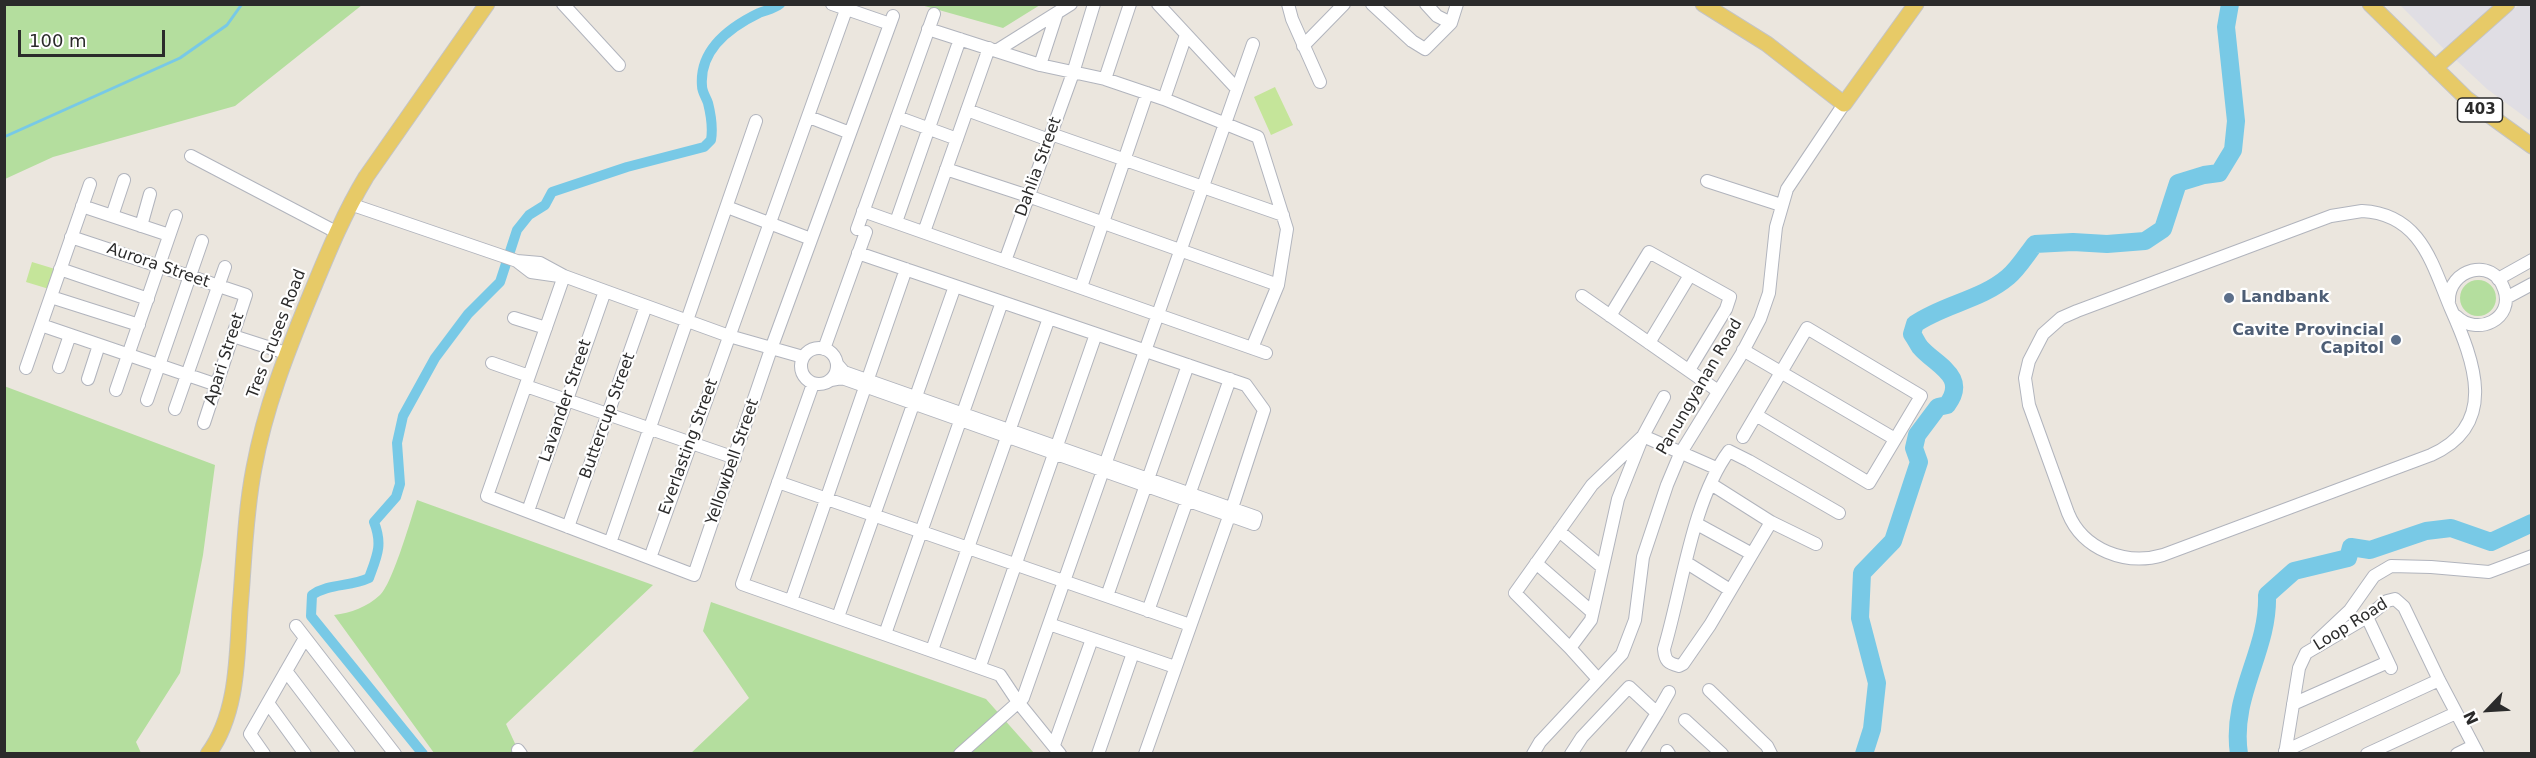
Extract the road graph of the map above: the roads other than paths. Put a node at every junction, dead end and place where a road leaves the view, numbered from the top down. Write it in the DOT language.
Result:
graph roads {
  1 [pos="487,4"];
  2 [pos="563,4"];
  3 [pos="832,4"];
  4 [pos="1071,4"];
  5 [pos="1094,4"];
  6 [pos="1130,4"];
  7 [pos="1158,4"];
  8 [pos="1288,4"];
  9 [pos="1344,4"];
  10 [pos="1372,4"];
  11 [pos="1426,4"];
  12 [pos="1457,4"];
  13 [pos="1703,4"];
  14 [pos="1916,4"];
  15 [pos="2370,4"];
  16 [pos="2507,4"];
  17 [pos="846,10"];
  18 [pos="1057,13"];
  19 [pos="934,14"];
  20 [pos="1451,23"];
  21 [pos="928,29"];
  22 [pos="1186,35"];
  23 [pos="960,39"];
  24 [pos="1253,44"];
  25 [pos="1304,46"];
  26 [pos="992,50"];
  27 [pos="619,65"];
  28 [pos="1040,65"];
  29 [pos="2435,68"];
  30 [pos="1073,73"];
  31 [pos="1105,79"];
  32 [pos="1320,82"];
  33 [pos="1237,89"];
  34 [pos="1147,93"];
  35 [pos="1164,99"];
  36 [pos="1844,104"];
  37 [pos="967,110"];
  38 [pos="809,117"];
  39 [pos="897,117"];
  40 [pos="756,121"];
  41 [pos="1226,122"];
  42 [pos="929,128"];
  43 [pos="850,133"];
  44 [pos="1050,137"];
  45 [pos="957,139"];
  46 [pos="2532,146"];
  47 [pos="191,156"];
  48 [pos="1125,160"];
  49 [pos="946,169"];
  50 [pos="124,180"];
  51 [pos="1707,181"];
  52 [pos="90,184"];
  53 [pos="1202,188"];
  54 [pos="150,194"];
  55 [pos="1028,196"];
  56 [pos="350,204"];
  57 [pos="1781,205"];
  58 [pos="82,206"];
  59 [pos="727,207"];
  60 [pos="863,211"];
  61 [pos="1283,215"];
  62 [pos="111,216"];
  63 [pos="176,216"];
  64 [pos="896,222"];
  65 [pos="771,224"];
  66 [pos="1103,224"];
  67 [pos="141,226"];
  68 [pos="336,232"];
  69 [pos="924,232"];
  70 [pos="169,235"];
  71 [pos="71,237"];
  72 [pos="811,239"];
  73 [pos="202,241"];
  74 [pos="1180,252"];
  75 [pos="858,253"];
  76 [pos="2431,260"];
  77 [pos="2532,260"];
  78 [pos="1005,261"];
  79 [pos="159,266"];
  80 [pos="225,267"];
  81 [pos="60,269"];
  82 [pos="906,269"];
  83 [pos="2464,273"];
  84 [pos="1690,275"];
  85 [pos="564,276"];
  86 [pos="189,277"];
  87 [pos="2498,279"];
  88 [pos="2532,284"];
  89 [pos="1278,285"];
  90 [pos="218,286"];
  91 [pos="955,286"];
  92 [pos="1081,287"];
  93 [pos="605,291"];
  94 [pos="246,295"];
  95 [pos="1582,296"];
  96 [pos="51,297"];
  97 [pos="148,298"];
  98 [pos="2506,298"];
  99 [pos="1002,302"];
  100 [pos="646,306"];
  101 [pos="2452,310"];
  102 [pos="1158,315"];
  103 [pos="1610,316"];
  104 [pos="514,318"];
  105 [pos="1049,318"];
  106 [pos="687,320"];
  107 [pos="41,325"];
  108 [pos="139,325"];
  109 [pos="2487,325"];
  110 [pos="546,328"];
  111 [pos="1096,334"];
  112 [pos="70,335"];
  113 [pos="729,336"];
  114 [pos="232,339"];
  115 [pos="1649,343"];
  116 [pos="99,345"];
  117 [pos="1252,348"];
  118 [pos="771,349"];
  119 [pos="824,349"];
  120 [pos="1743,350"];
  121 [pos="2468,350"];
  122 [pos="1145,351"];
  123 [pos="1266,353"];
  124 [pos="129,355"];
  125 [pos="284,357"];
  126 [pos="802,362"];
  127 [pos="492,363"];
  128 [pos="837,364"];
  129 [pos="159,365"];
  130 [pos="1188,365"];
  131 [pos="59,367"];
  132 [pos="26,368"];
  133 [pos="1689,370"];
  134 [pos="1782,372"];
  135 [pos="187,375"];
  136 [pos="88,378"];
  137 [pos="1230,379"];
  138 [pos="831,380"];
  139 [pos="527,381"];
  140 [pos="866,383"];
  141 [pos="813,384"];
  142 [pos="217,385"];
  143 [pos="116,390"];
  144 [pos="1718,391"];
  145 [pos="1664,397"];
  146 [pos="147,400"];
  147 [pos="567,400"];
  148 [pos="914,400"];
  149 [pos="175,409"];
  150 [pos="609,414"];
  151 [pos="1756,415"];
  152 [pos="961,417"];
  153 [pos="204,423"];
  154 [pos="650,429"];
  155 [pos="1008,433"];
  156 [pos="1643,436"];
  157 [pos="1743,437"];
  158 [pos="1895,439"];
  159 [pos="691,443"];
  160 [pos="1055,450"];
  161 [pos="1680,454"];
  162 [pos="735,458"];
  163 [pos="1104,467"];
  164 [pos="1716,468"];
  165 [pos="778,482"];
  166 [pos="1147,482"];
  167 [pos="1711,484"];
  168 [pos="1188,497"];
  169 [pos="826,499"];
  170 [pos="528,511"];
  171 [pos="1230,512"];
  172 [pos="1839,513"];
  173 [pos="874,516"];
  174 [pos="1771,522"];
  175 [pos="1697,524"];
  176 [pos="568,527"];
  177 [pos="1559,531"];
  178 [pos="921,532"];
  179 [pos="610,543"];
  180 [pos="1816,544"];
  181 [pos="968,548"];
  182 [pos="1752,555"];
  183 [pos="2532,556"];
  184 [pos="650,558"];
  185 [pos="1536,562"];
  186 [pos="1687,563"];
  187 [pos="1015,565"];
  188 [pos="1602,567"];
  189 [pos="1064,582"];
  190 [pos="1730,590"];
  191 [pos="1107,597"];
  192 [pos="791,601"];
  193 [pos="1148,611"];
  194 [pos="1592,612"];
  195 [pos="838,617"];
  196 [pos="2367,617"];
  197 [pos="1049,624"];
  198 [pos="1190,625"];
  199 [pos="296,626"];
  200 [pos="885,634"];
  201 [pos="305,638"];
  202 [pos="1092,639"];
  203 [pos="1570,648"];
  204 [pos="932,650"];
  205 [pos="1133,653"];
  206 [pos="2306,653"];
  207 [pos="980,666"];
  208 [pos="1175,667"];
  209 [pos="286,671"];
  210 [pos="1598,680"];
  211 [pos="2439,680"];
  212 [pos="1709,690"];
  213 [pos="1669,692"];
  214 [pos="1018,702"];
  215 [pos="268,703"];
  216 [pos="2293,704"];
  217 [pos="2456,713"];
  218 [pos="1657,714"];
  219 [pos="1685,720"];
  220 [pos="1057,749"];
  221 [pos="2476,750"];
  222 [pos="212,752"];
  223 [pos="2285,752"];
  224 [pos="264,753"];
  225 [pos="305,753"];
  226 [pos="349,753"];
  227 [pos="394,753"];
  228 [pos="960,753"];
  229 [pos="1098,753"];
  230 [pos="1145,753"];
  231 [pos="1533,753"];
  232 [pos="1571,753"];
  233 [pos="1632,753"];
  234 [pos="1722,753"];
  235 [pos="1771,753"];
  236 [pos="2367,753"];
  237 [pos="2457,753"];
  1 -- 56 [label="main road, Tres Cruses Road"];
  2 -- 27 [label="street"];
  3 -- 17 [label="street"];
  4 -- 18 [label="street"];
  5 -- 30 [label="street, Dahlia Street"];
  6 -- 31 [label="street"];
  7 -- 22 [label="street"];
  8 -- 25 [label="street"];
  9 -- 25 [label="street"];
  10 -- 20 [label="street"];
  11 -- 20 [label="street"];
  12 -- 20 [label="street"];
  13 -- 36 [label="main road"];
  14 -- 36 [label="main road, Panungyanan Road"];
  15 -- 29 [label="main road, 403"];
  16 -- 29 [label="main road"];
  17 -- 38 [label="street, Everlasting Street"];
  17 -- 43 [label="street, Yellowbell Street"];
  18 -- 26 [label="street"];
  18 -- 28 [label="street"];
  19 -- 21 [label="street"];
  21 -- 23 [label="street"];
  21 -- 39 [label="street"];
  22 -- 33 [label="street"];
  22 -- 35 [label="street"];
  23 -- 26 [label="street"];
  23 -- 42 [label="street"];
  24 -- 33 [label="street"];
  25 -- 32 [label="street"];
  26 -- 28 [label="street"];
  26 -- 37 [label="street"];
  28 -- 30 [label="street"];
  29 -- 46 [label="main road, 403"];
  30 -- 31 [label="street"];
  30 -- 44 [label="street, Dahlia Street"];
  31 -- 34 [label="street"];
  33 -- 41 [label="street"];
  34 -- 35 [label="street"];
  34 -- 48 [label="street"];
  35 -- 41 [label="street"];
  36 -- 57 [label="street, Panungyanan Road"];
  37 -- 44 [label="street"];
  37 -- 45 [label="street"];
  38 -- 43 [label="street"];
  38 -- 65 [label="street, Everlasting Street"];
  39 -- 42 [label="street"];
  39 -- 60 [label="street"];
  40 -- 59 [label="street"];
  41 -- 53 [label="street"];
  41 -- 61 [label="street"];
  42 -- 45 [label="street"];
  42 -- 64 [label="street"];
  43 -- 72 [label="street, Yellowbell Street"];
  44 -- 48 [label="street"];
  44 -- 55 [label="street, Dahlia Street"];
  45 -- 49 [label="street"];
  47 -- 68 [label="street"];
  48 -- 53 [label="street"];
  48 -- 66 [label="street"];
  49 -- 55 [label="street"];
  49 -- 69 [label="street"];
  50 -- 62 [label="street"];
  51 -- 57 [label="street"];
  52 -- 58 [label="street"];
  53 -- 61 [label="street"];
  53 -- 74 [label="street"];
  54 -- 67 [label="street"];
  55 -- 66 [label="street"];
  55 -- 78 [label="street, Dahlia Street"];
  56 -- 68 [label="main road, Tres Cruses Road"];
  56 -- 85 [label="street"];
  57 -- 120 [label="street, Panungyanan Road"];
  58 -- 62 [label="street"];
  58 -- 71 [label="street"];
  59 -- 65 [label="street"];
  59 -- 106 [label="street"];
  60 -- 64 [label="street"];
  60 -- 75 [label="street"];
  61 -- 89 [label="street"];
  62 -- 67 [label="street"];
  63 -- 70 [label="street"];
  64 -- 69 [label="street"];
  65 -- 72 [label="street"];
  65 -- 113 [label="street, Everlasting Street"];
  66 -- 74 [label="street"];
  66 -- 92 [label="street"];
  67 -- 70 [label="street"];
  68 -- 125 [label="main road, Tres Cruses Road"];
  69 -- 78 [label="street"];
  70 -- 79 [label="street"];
  71 -- 79 [label="street, Aurora Street"];
  71 -- 81 [label="street"];
  72 -- 118 [label="street, Yellowbell Street"];
  73 -- 86 [label="street"];
  74 -- 89 [label="street"];
  74 -- 102 [label="street"];
  75 -- 82 [label="street"];
  75 -- 119 [label="street"];
  76 -- 83 [label="street"];
  76 -- 101 [label="street"];
  76 -- 121 [label="street"];
  77 -- 87 [label="street"];
  78 -- 92 [label="street"];
  79 -- 86 [label="street, Aurora Street"];
  79 -- 97 [label="street"];
  80 -- 90 [label="street"];
  81 -- 96 [label="street"];
  81 -- 97 [label="street"];
  82 -- 91 [label="street"];
  82 -- 140 [label="street"];
  83 -- 87 [label="street"];
  83 -- 101 [label="street"];
  84 -- 103 [label="street"];
  84 -- 115 [label="street"];
  84 -- 133 [label="street"];
  85 -- 93 [label="street"];
  85 -- 110 [label="street"];
  86 -- 90 [label="street, Aurora Street"];
  86 -- 129 [label="street"];
  87 -- 98 [label="street"];
  88 -- 98 [label="street"];
  89 -- 117 [label="street"];
  90 -- 94 [label="street, Aurora Street"];
  90 -- 135 [label="street"];
  91 -- 99 [label="street"];
  91 -- 148 [label="street"];
  92 -- 102 [label="street"];
  93 -- 100 [label="street"];
  93 -- 147 [label="street, Lavander Street"];
  94 -- 114 [label="street, Apari Street"];
  95 -- 103 [label="street"];
  96 -- 107 [label="street"];
  96 -- 108 [label="street"];
  97 -- 108 [label="street"];
  98 -- 109 [label="street"];
  99 -- 105 [label="street"];
  99 -- 152 [label="street"];
  100 -- 106 [label="street"];
  100 -- 150 [label="street, Buttercup Street"];
  101 -- 109 [label="street"];
  101 -- 121 [label="street"];
  102 -- 117 [label="street"];
  102 -- 122 [label="street"];
  103 -- 115 [label="street"];
  104 -- 110 [label="street"];
  105 -- 111 [label="street"];
  105 -- 155 [label="street"];
  106 -- 113 [label="street"];
  106 -- 154 [label="street"];
  107 -- 112 [label="street"];
  107 -- 132 [label="street"];
  108 -- 124 [label="street"];
  109 -- 121 [label="street"];
  110 -- 139 [label="street"];
  111 -- 122 [label="street"];
  111 -- 160 [label="street"];
  112 -- 116 [label="street"];
  112 -- 131 [label="street"];
  113 -- 118 [label="street"];
  113 -- 159 [label="street, Everlasting Street"];
  114 -- 125 [label="street"];
  114 -- 142 [label="street, Apari Street"];
  115 -- 133 [label="street"];
  116 -- 124 [label="street"];
  116 -- 136 [label="street"];
  117 -- 123 [label="street"];
  118 -- 126 [label="street"];
  118 -- 162 [label="street, Yellowbell Street"];
  119 -- 126 [label="street"];
  119 -- 128 [label="street"];
  120 -- 134 [label="street"];
  120 -- 144 [label="street, Panungyanan Road"];
  122 -- 130 [label="street"];
  122 -- 163 [label="street"];
  124 -- 129 [label="street"];
  124 -- 143 [label="street"];
  125 -- 222 [label="main road, Tres Cruses Road"];
  126 -- 141 [label="street"];
  127 -- 139 [label="street"];
  128 -- 138 [label="street"];
  128 -- 140 [label="street"];
  129 -- 135 [label="street"];
  129 -- 146 [label="street"];
  130 -- 137 [label="street"];
  130 -- 166 [label="street"];
  133 -- 144 [label="street"];
  134 -- 151 [label="street"];
  134 -- 158 [label="street"];
  134 -- 158 [label="street"];
  135 -- 142 [label="street"];
  135 -- 149 [label="street"];
  137 -- 168 [label="street"];
  137 -- 171 [label="street"];
  138 -- 140 [label="street"];
  138 -- 141 [label="street"];
  139 -- 147 [label="street"];
  139 -- 170 [label="street"];
  140 -- 148 [label="street"];
  140 -- 169 [label="street"];
  141 -- 165 [label="street"];
  142 -- 153 [label="street, Apari Street"];
  144 -- 161 [label="street, Panungyanan Road"];
  145 -- 156 [label="street"];
  147 -- 150 [label="street"];
  147 -- 170 [label="street, Lavander Street"];
  148 -- 152 [label="street"];
  148 -- 173 [label="street"];
  150 -- 154 [label="street"];
  150 -- 176 [label="street, Buttercup Street"];
  151 -- 157 [label="street"];
  151 -- 158 [label="street"];
  152 -- 155 [label="street"];
  152 -- 178 [label="street"];
  154 -- 159 [label="street"];
  154 -- 179 [label="street"];
  155 -- 160 [label="street"];
  155 -- 181 [label="street"];
  156 -- 161 [label="street"];
  156 -- 177 [label="street"];
  156 -- 188 [label="street"];
  159 -- 162 [label="street"];
  159 -- 184 [label="street, Everlasting Street"];
  160 -- 163 [label="street"];
  160 -- 187 [label="street"];
  161 -- 164 [label="street"];
  161 -- 210 [label="street, Panungyanan Road"];
  162 -- 184 [label="street, Yellowbell Street"];
  163 -- 166 [label="street"];
  163 -- 189 [label="street"];
  164 -- 167 [label="street"];
  164 -- 172 [label="street"];
  165 -- 169 [label="street"];
  165 -- 192 [label="street"];
  166 -- 168 [label="street"];
  166 -- 191 [label="street"];
  167 -- 174 [label="street"];
  167 -- 175 [label="street"];
  168 -- 171 [label="street"];
  168 -- 193 [label="street"];
  169 -- 173 [label="street"];
  169 -- 192 [label="street"];
  170 -- 176 [label="street"];
  171 -- 198 [label="street"];
  173 -- 178 [label="street"];
  173 -- 195 [label="street"];
  174 -- 180 [label="street"];
  174 -- 182 [label="street"];
  175 -- 182 [label="street"];
  175 -- 186 [label="street"];
  176 -- 179 [label="street"];
  177 -- 185 [label="street"];
  177 -- 188 [label="street"];
  178 -- 181 [label="street"];
  178 -- 200 [label="street"];
  179 -- 184 [label="street"];
  181 -- 187 [label="street"];
  181 -- 204 [label="street"];
  182 -- 190 [label="street"];
  183 -- 206 [label="street"];
  185 -- 194 [label="street"];
  185 -- 203 [label="street"];
  186 -- 190 [label="street"];
  186 -- 190 [label="street"];
  187 -- 189 [label="street"];
  187 -- 207 [label="street"];
  188 -- 194 [label="street"];
  189 -- 191 [label="street"];
  189 -- 197 [label="street"];
  191 -- 193 [label="street"];
  192 -- 195 [label="street"];
  193 -- 198 [label="street"];
  194 -- 203 [label="street"];
  195 -- 200 [label="street"];
  196 -- 206 [label="street, Loop Road"];
  196 -- 211 [label="street, Loop Road"];
  196 -- 216 [label="street"];
  197 -- 202 [label="street"];
  197 -- 214 [label="street"];
  198 -- 208 [label="street"];
  199 -- 201 [label="street"];
  200 -- 204 [label="street"];
  201 -- 209 [label="street"];
  201 -- 227 [label="street"];
  202 -- 205 [label="street"];
  202 -- 220 [label="street"];
  203 -- 210 [label="street"];
  204 -- 207 [label="street"];
  205 -- 208 [label="street"];
  205 -- 229 [label="street"];
  206 -- 216 [label="street, Loop Road"];
  207 -- 214 [label="street"];
  208 -- 230 [label="street"];
  209 -- 215 [label="street"];
  209 -- 226 [label="street"];
  210 -- 231 [label="street, Panungyanan Road"];
  211 -- 217 [label="street, Loop Road"];
  211 -- 223 [label="street"];
  212 -- 235 [label="street"];
  213 -- 218 [label="street"];
  214 -- 220 [label="street"];
  214 -- 228 [label="street"];
  215 -- 224 [label="street"];
  215 -- 225 [label="street"];
  216 -- 223 [label="street, Loop Road"];
  217 -- 221 [label="street, Loop Road"];
  217 -- 236 [label="street"];
  218 -- 232 [label="street"];
  218 -- 233 [label="street"];
  219 -- 234 [label="street"];
  221 -- 237 [label="street"];
}
